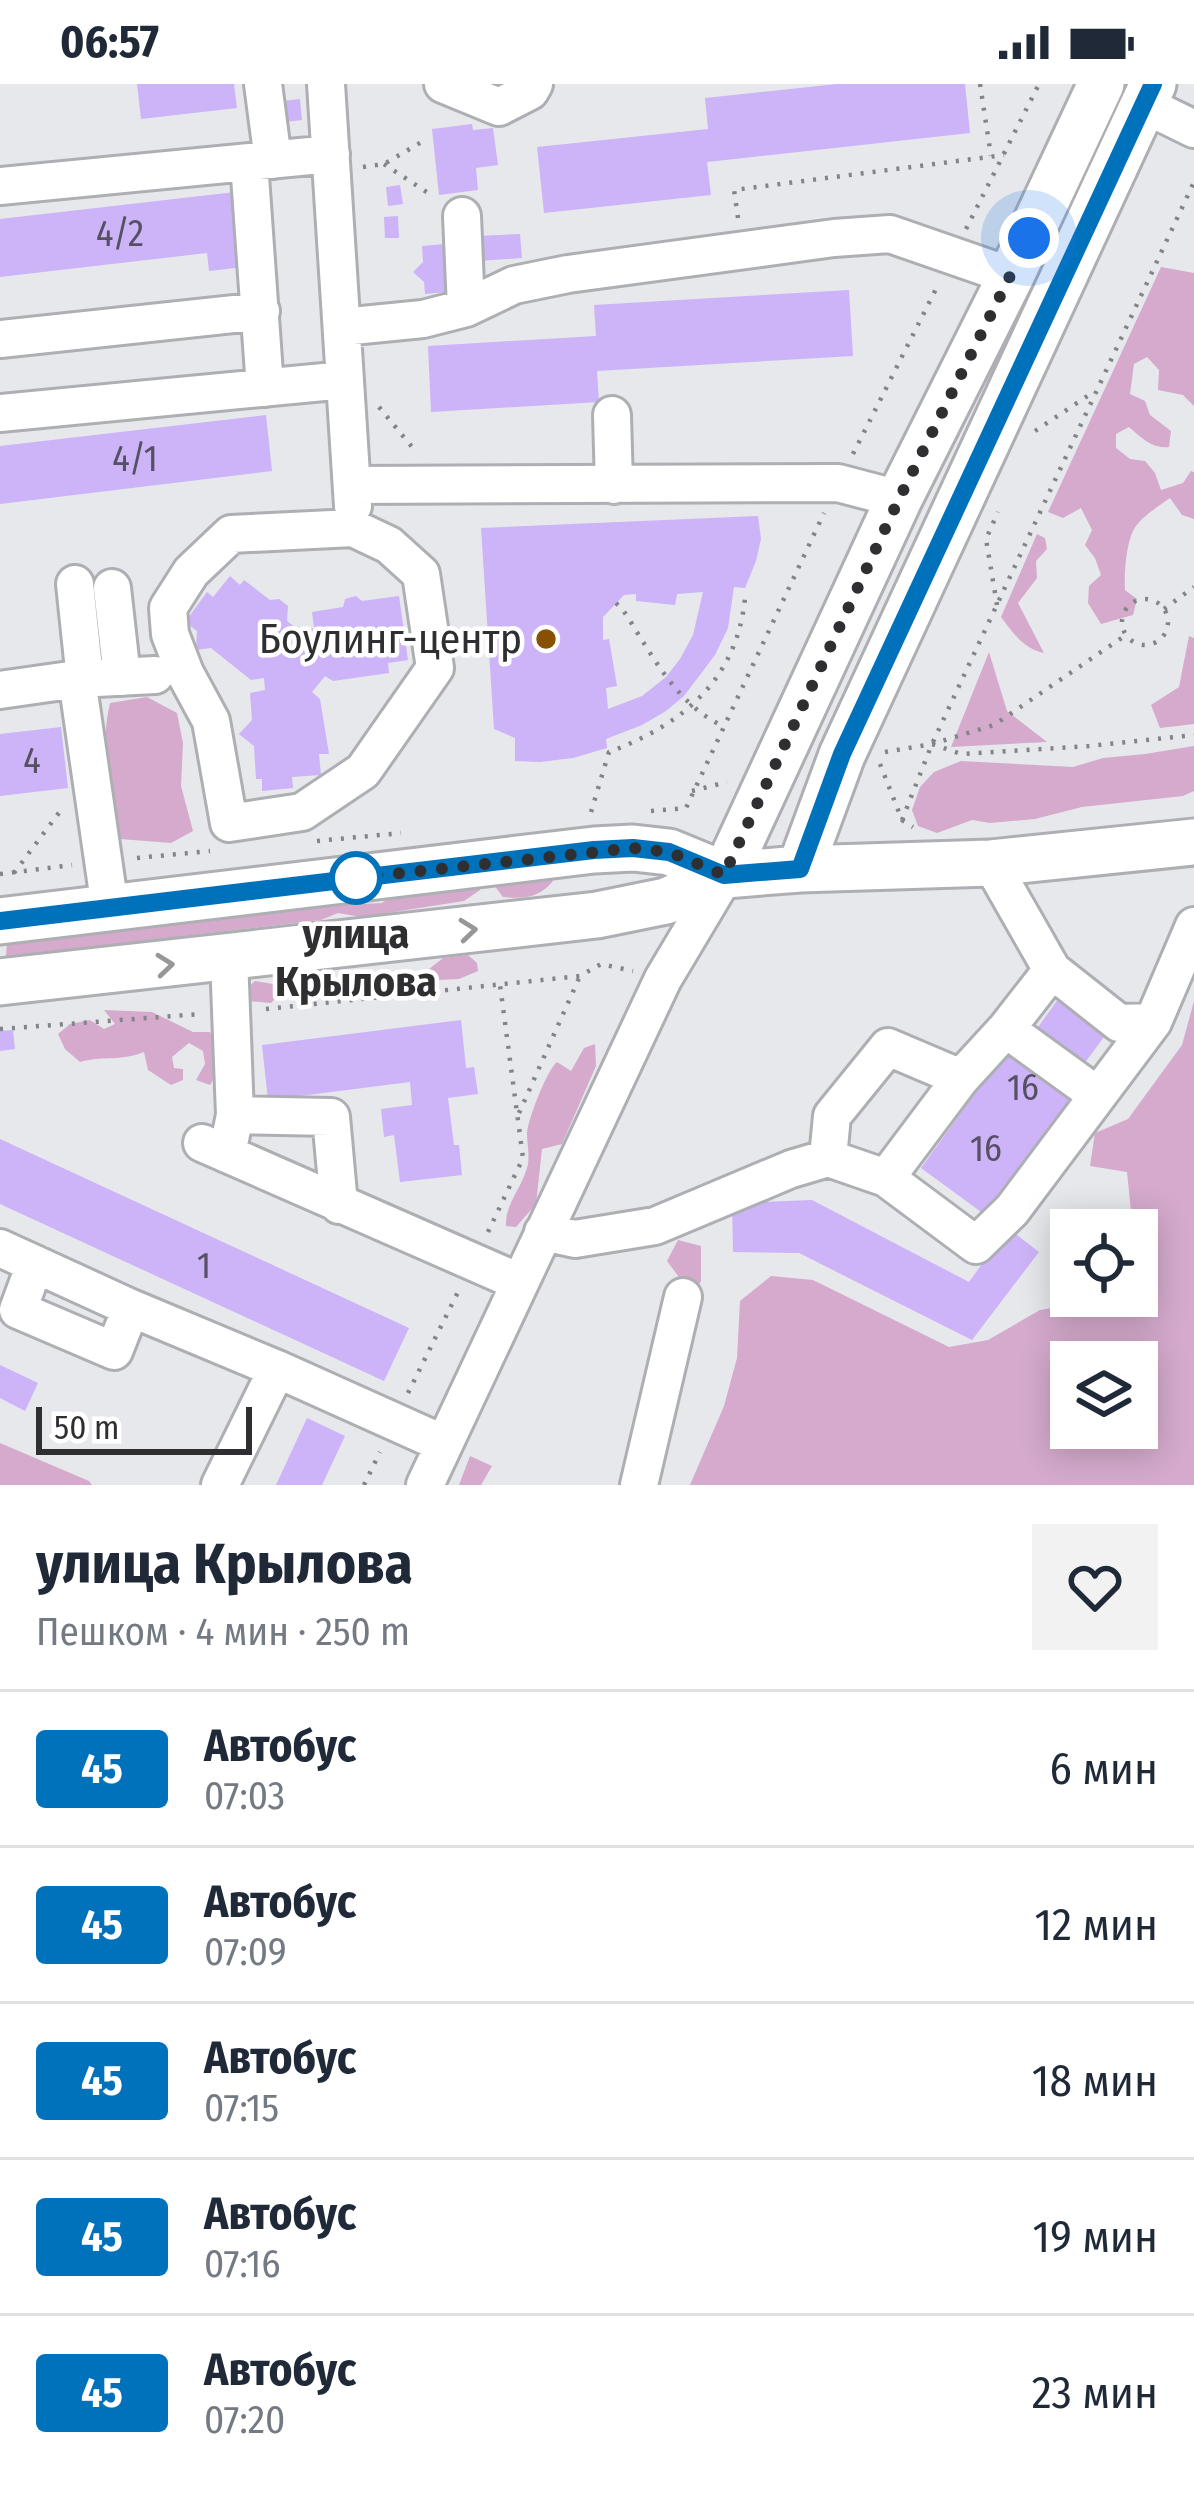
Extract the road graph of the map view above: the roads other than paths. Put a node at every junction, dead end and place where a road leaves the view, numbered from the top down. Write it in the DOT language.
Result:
graph roads {
  1 [pos="263,84"];
  2 [pos="326,84"];
  3 [pos="442,84"];
  4 [pos="533,84"];
  5 [pos="1101,84"];
  6 [pos="1148,94"];
  7 [pos="1194,130"];
  8 [pos="347,160"];
  9 [pos="261,161"];
  10 [pos="0,185"];
  11 [pos="462,216"];
  12 [pos="1011,276"];
  13 [pos="466,308"];
  14 [pos="261,310"];
  15 [pos="343,327"];
  16 [pos="0,339"];
  17 [pos="345,380"];
  18 [pos="266,388"];
  19 [pos="0,413"];
  20 [pos="612,415"];
  21 [pos="352,484"];
  22 [pos="614,485"];
  23 [pos="899,499"];
  24 [pos="353,528"];
  25 [pos="75,584"];
  26 [pos="112,588"];
  27 [pos="110,678"];
  28 [pos="0,690"];
  29 [pos="1194,842"];
  30 [pos="992,863"];
  31 [pos="800,869"];
  32 [pos="724,875"];
  33 [pos="110,908"];
  34 [pos="0,921"];
  35 [pos="1194,926"];
  36 [pos="229,958"];
  37 [pos="1052,970"];
  38 [pos="0,982"];
  39 [pos="1154,1022"];
  40 [pos="1006,1029"];
  41 [pos="961,1078"];
  42 [pos="1097,1096"];
  43 [pos="235,1115"];
  44 [pos="828,1158"];
  45 [pos="886,1178"];
  46 [pos="339,1205"];
  47 [pos="542,1232"];
  48 [pos="0,1248"];
  49 [pos="35,1264"];
  50 [pos="519,1282"];
  51 [pos="683,1297"];
  52 [pos="131,1309"];
  53 [pos="277,1369"];
  54 [pos="444,1444"];
  55 [pos="220,1485"];
  56 [pos="425,1485"];
  57 [pos="639,1485"];
  1 -- 9 [label="street"];
  2 -- 8 [label="street"];
  3 -- 4 [label="street"];
  5 -- 12 [label="main road"];
  6 -- 7 [label="street"];
  6 -- 31 [label="main road"];
  8 -- 9 [label="street"];
  8 -- 15 [label="street"];
  9 -- 10 [label="street"];
  9 -- 14 [label="street"];
  11 -- 13 [label="street"];
  12 -- 13 [label="street"];
  12 -- 23 [label="main road"];
  13 -- 15 [label="street"];
  14 -- 16 [label="street"];
  14 -- 18 [label="street"];
  15 -- 17 [label="street"];
  17 -- 18 [label="street"];
  17 -- 21 [label="street"];
  18 -- 19 [label="street"];
  20 -- 22 [label="street"];
  21 -- 22 [label="street"];
  21 -- 24 [label="street"];
  22 -- 23 [label="street"];
  23 -- 32 [label="main road"];
  24 -- 24 [label="street"];
  25 -- 27 [label="street"];
  26 -- 27 [label="street"];
  27 -- 28 [label="street"];
  27 -- 33 [label="street"];
  29 -- 30 [label="main road"];
  30 -- 31 [label="main road"];
  30 -- 37 [label="street"];
  31 -- 32 [label="main road"];
  32 -- 33 [label="main road"];
  36 -- 32 [label="main road, one-way"];
  32 -- 47 [label="street"];
  33 -- 34 [label="main road"];
  35 -- 39 [label="street"];
  38 -- 36 [label="main road, one-way"];
  36 -- 43 [label="street"];
  37 -- 39 [label="street"];
  37 -- 40 [label="street"];
  39 -- 42 [label="street"];
  40 -- 41 [label="street"];
  40 -- 42 [label="street"];
  41 -- 44 [label="street"];
  41 -- 45 [label="street"];
  42 -- 45 [label="street"];
  43 -- 46 [label="street"];
  43 -- 46 [label="street"];
  44 -- 45 [label="street"];
  44 -- 47 [label="street"];
  46 -- 50 [label="street"];
  47 -- 50 [label="street"];
  48 -- 49 [label="street"];
  49 -- 52 [label="street"];
  49 -- 52 [label="street"];
  50 -- 54 [label="street"];
  51 -- 57 [label="street"];
  52 -- 53 [label="street"];
  53 -- 54 [label="street"];
  53 -- 55 [label="street"];
  54 -- 56 [label="street"];
}
